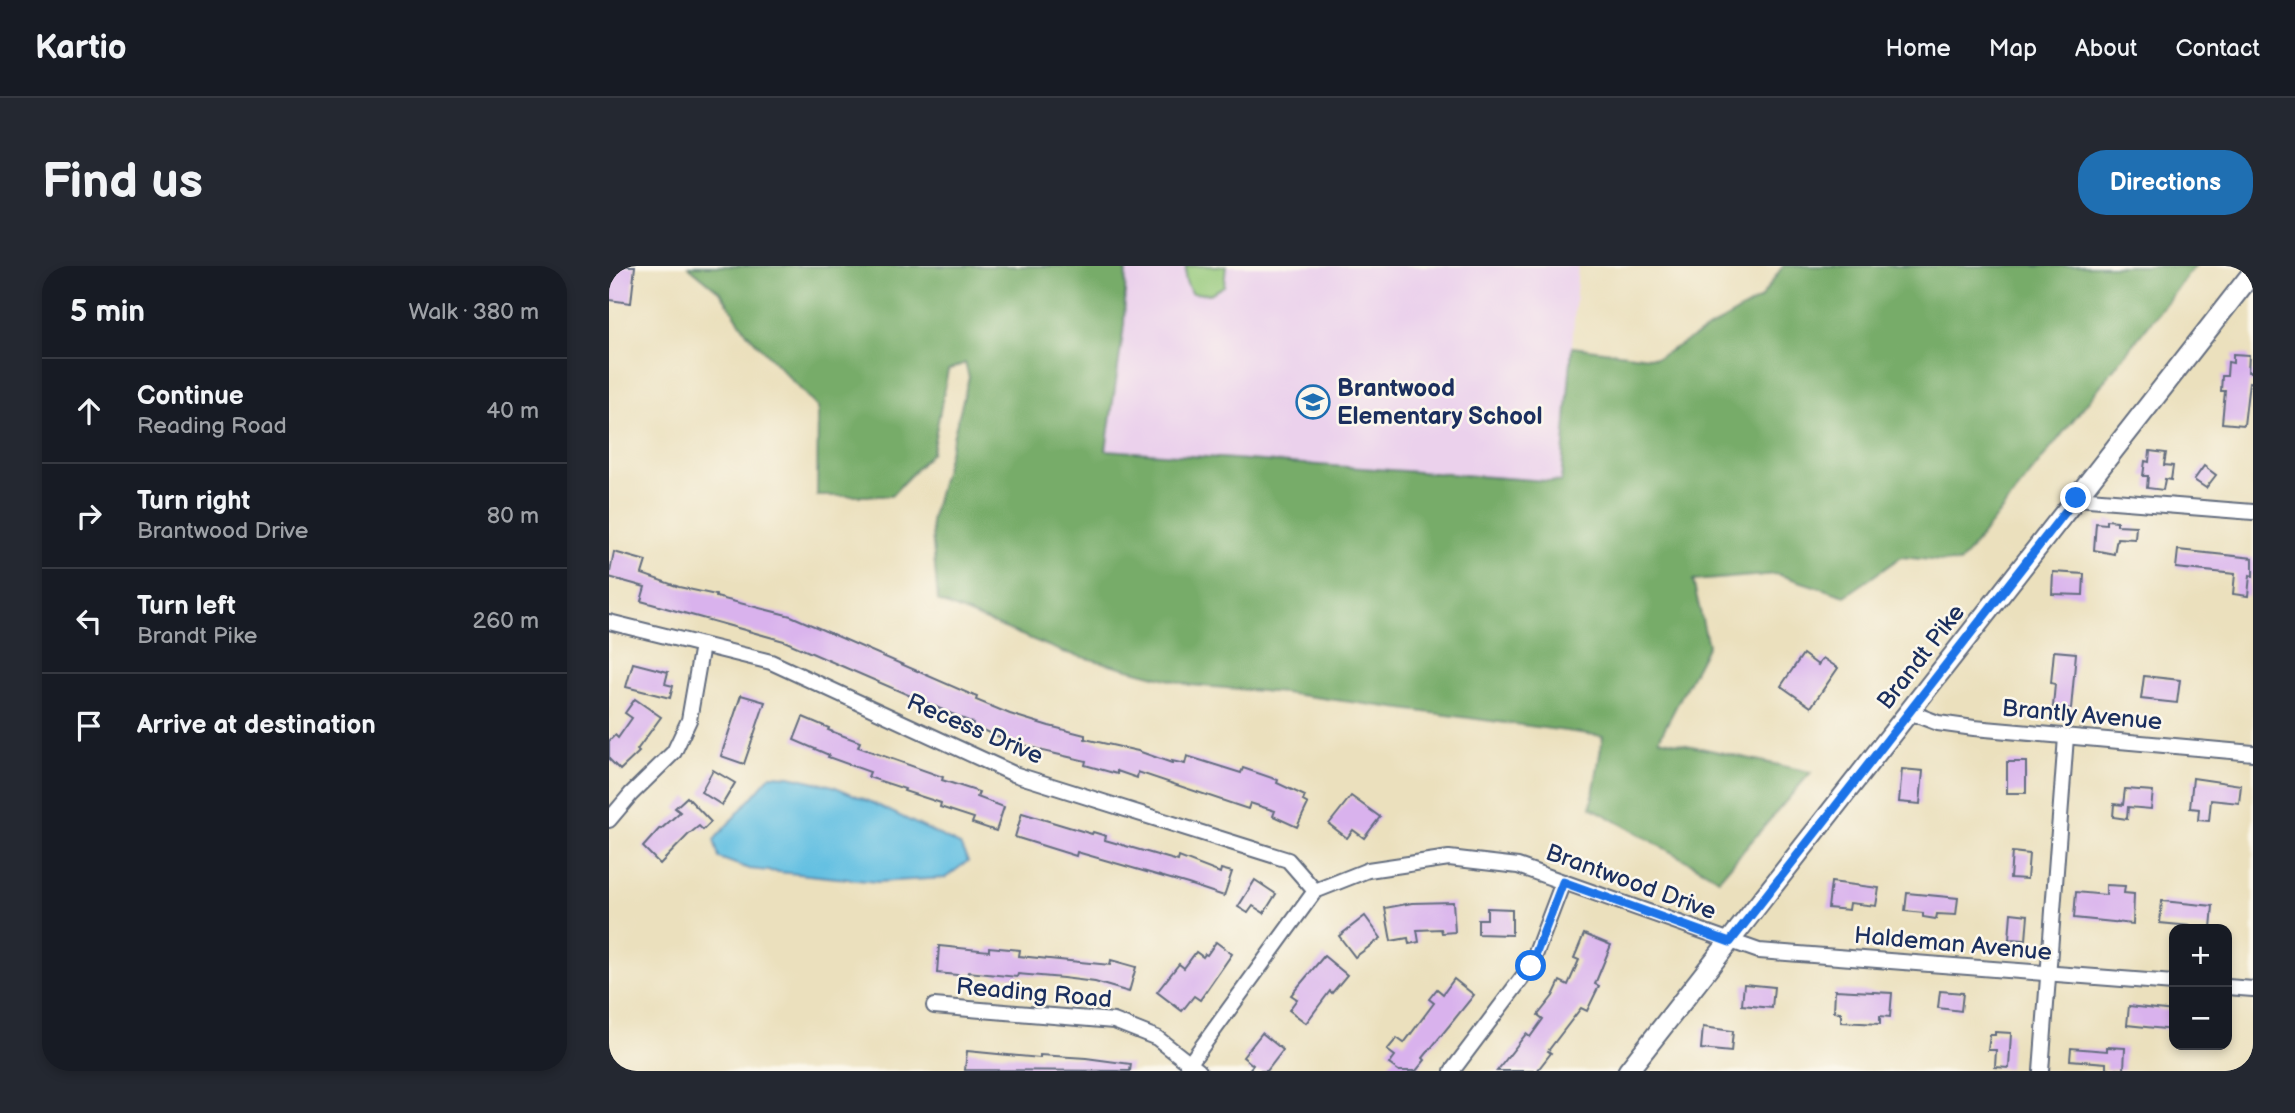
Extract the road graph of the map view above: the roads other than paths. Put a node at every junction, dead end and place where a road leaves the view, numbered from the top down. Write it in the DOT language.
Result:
graph roads {
  1 [pos="2253,273"];
  2 [pos="2076,498"];
  3 [pos="2253,512"];
  4 [pos="609,622"];
  5 [pos="702,645"];
  6 [pos="1909,712"];
  7 [pos="2066,737"];
  8 [pos="2253,753"];
  9 [pos="609,820"];
  10 [pos="1563,882"];
  11 [pos="1315,891"];
  12 [pos="1730,942"];
  13 [pos="2048,975"];
  14 [pos="2169,983"];
  15 [pos="2232,987"];
  16 [pos="2253,989"];
  17 [pos="934,1006"];
  18 [pos="1194,1067"];
  19 [pos="1452,1071"];
  20 [pos="1628,1071"];
  21 [pos="2041,1071"];
  1 -- 2 [label="main road, Brandt Pike"];
  2 -- 3 [label="street"];
  2 -- 6 [label="main road, Brandt Pike"];
  4 -- 5 [label="street, Recess Drive"];
  5 -- 9 [label="street"];
  5 -- 11 [label="street, Recess Drive"];
  6 -- 7 [label="street, Brantly Avenue"];
  6 -- 12 [label="main road, Brandt Pike"];
  7 -- 8 [label="street, Brantly Avenue"];
  7 -- 13 [label="street"];
  10 -- 11 [label="street, Brantwood Drive"];
  10 -- 12 [label="street, Brantwood Drive"];
  10 -- 19 [label="street"];
  11 -- 18 [label="street"];
  12 -- 13 [label="street, Haldeman Avenue"];
  12 -- 20 [label="main road, Brandt Pike"];
  13 -- 14 [label="street, Haldeman Avenue"];
  13 -- 21 [label="street"];
  15 -- 16 [label="street"];
  17 -- 18 [label="street, Reading Road"];
}
